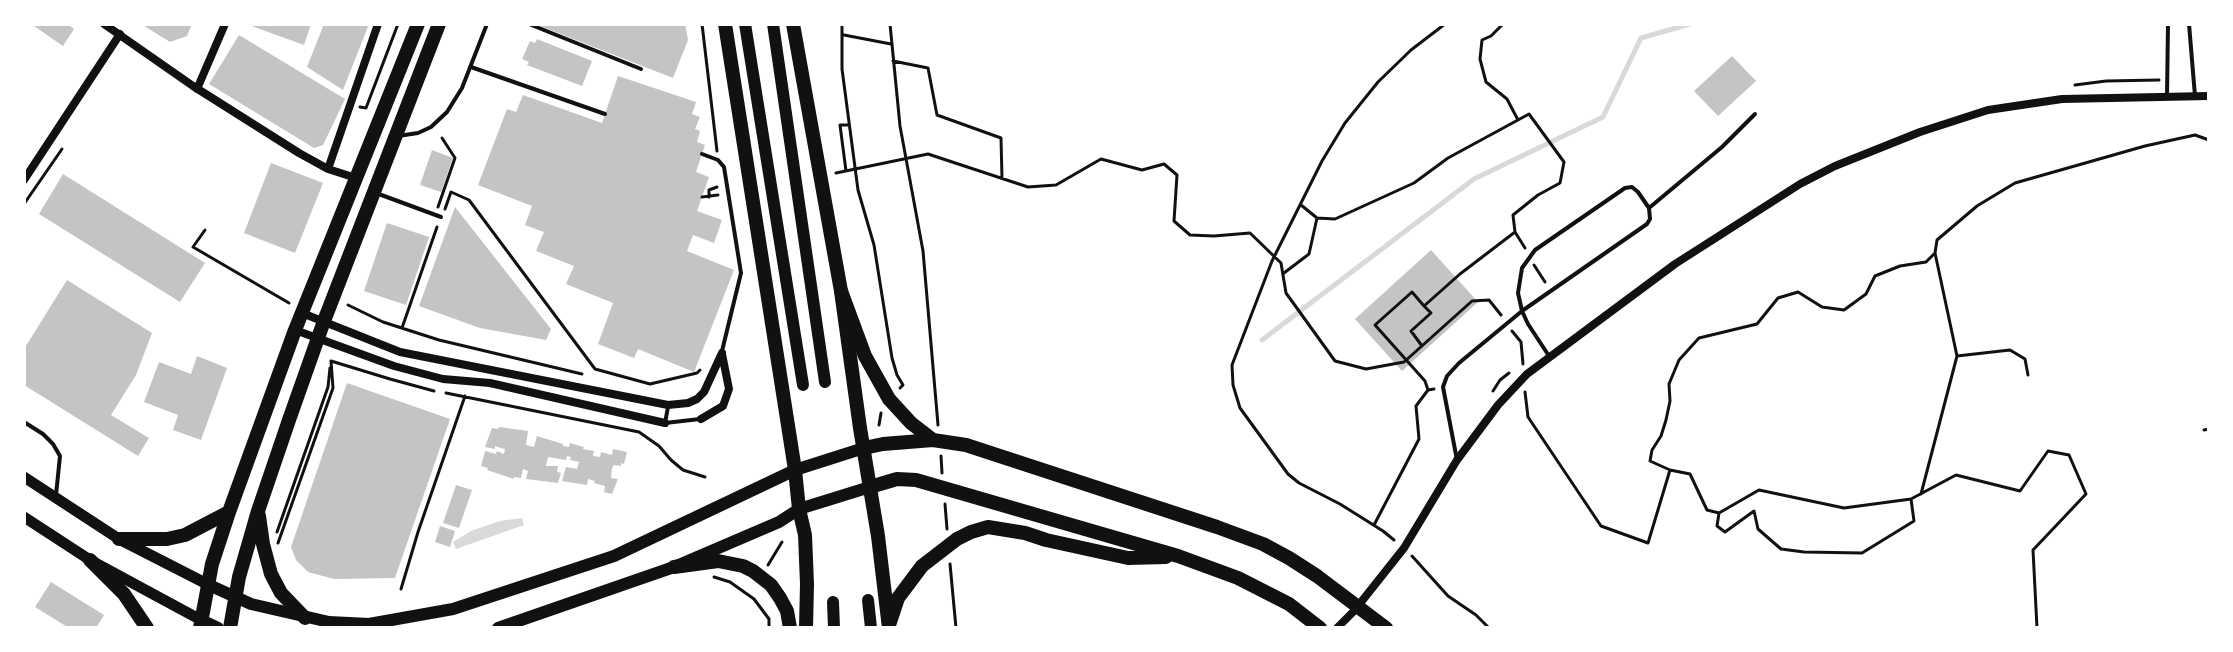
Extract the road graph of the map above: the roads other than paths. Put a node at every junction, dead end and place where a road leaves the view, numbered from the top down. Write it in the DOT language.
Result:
graph roads {
  1 [pos="104,24"];
  2 [pos="225,24"];
  3 [pos="378,24"];
  4 [pos="418,24"];
  5 [pos="439,24"];
  6 [pos="487,24"];
  7 [pos="529,24"];
  8 [pos="725,24"];
  9 [pos="745,24"];
  10 [pos="773,24"];
  11 [pos="793,24"];
  12 [pos="2168,24"];
  13 [pos="2189,24"];
  14 [pos="120,34"];
  15 [pos="471,67"];
  16 [pos="641,69"];
  17 [pos="197,89"];
  18 [pos="2167,96"];
  19 [pos="2195,96"];
  20 [pos="2209,96"];
  21 [pos="605,114"];
  22 [pos="1755,114"];
  23 [pos="395,137"];
  24 [pos="702,154"];
  25 [pos="328,169"];
  26 [pos="356,178"];
  27 [pos="24,180"];
  28 [pos="374,192"];
  29 [pos="1649,208"];
  30 [pos="441,217"];
  31 [pos="841,291"];
  32 [pos="1522,311"];
  33 [pos="302,313"];
  34 [pos="324,321"];
  35 [pos="295,330"];
  36 [pos="318,339"];
  37 [pos="1546,352"];
  38 [pos="722,353"];
  39 [pos="493,371"];
  40 [pos="825,382"];
  41 [pos="490,383"];
  42 [pos="803,385"];
  43 [pos="668,405"];
  44 [pos="701,419"];
  45 [pos="24,422"];
  46 [pos="665,423"];
  47 [pos="933,440"];
  48 [pos="864,448"];
  49 [pos="1457,460"];
  50 [pos="795,470"];
  51 [pos="24,477"];
  52 [pos="870,487"];
  53 [pos="55,496"];
  54 [pos="799,509"];
  55 [pos="258,511"];
  56 [pos="229,512"];
  57 [pos="24,517"];
  58 [pos="119,539"];
  59 [pos="1178,556"];
  60 [pos="90,560"];
  61 [pos="674,567"];
  62 [pos="209,585"];
  63 [pos="234,597"];
  64 [pos="868,600"];
  65 [pos="833,602"];
  66 [pos="305,618"];
  67 [pos="200,624"];
  68 [pos="889,627"];
  69 [pos="147,628"];
  70 [pos="218,628"];
  71 [pos="230,628"];
  72 [pos="498,628"];
  73 [pos="790,628"];
  74 [pos="806,628"];
  75 [pos="834,628"];
  76 [pos="871,628"];
  77 [pos="1320,628"];
  78 [pos="1337,628"];
  79 [pos="1386,628"];
  1 -- 14 [label="street"];
  2 -- 17 [label="street"];
  3 -- 25 [label="street"];
  4 -- 26 [label="highway"];
  5 -- 23 [label="highway"];
  6 -- 15 [label="lane"];
  7 -- 16 [label="lane"];
  8 -- 50 [label="highway"];
  9 -- 42 [label="main road"];
  10 -- 40 [label="main road"];
  11 -- 31 [label="highway"];
  12 -- 18 [label="lane"];
  13 -- 19 [label="lane"];
  14 -- 17 [label="street"];
  14 -- 27 [label="street"];
  15 -- 21 [label="lane"];
  15 -- 23 [label="lane"];
  17 -- 25 [label="street"];
  18 -- 19 [label="street"];
  18 -- 37 [label="street"];
  19 -- 20 [label="street"];
  22 -- 29 [label="lane"];
  23 -- 28 [label="highway"];
  24 -- 38 [label="lane"];
  25 -- 26 [label="street"];
  26 -- 33 [label="highway"];
  28 -- 30 [label="lane"];
  28 -- 34 [label="highway"];
  29 -- 32 [label="lane"];
  29 -- 32 [label="lane"];
  31 -- 47 [label="highway"];
  31 -- 48 [label="highway"];
  32 -- 37 [label="lane"];
  32 -- 49 [label="lane"];
  33 -- 34 [label="street"];
  33 -- 35 [label="highway"];
  34 -- 36 [label="highway"];
  34 -- 39 [label="street"];
  35 -- 36 [label="street"];
  35 -- 56 [label="highway"];
  36 -- 41 [label="street"];
  36 -- 55 [label="highway"];
  37 -- 49 [label="street"];
  38 -- 43 [label="street"];
  38 -- 44 [label="street"];
  39 -- 41 [label="lane"];
  39 -- 43 [label="street"];
  41 -- 46 [label="street"];
  43 -- 46 [label="lane"];
  44 -- 46 [label="lane"];
  45 -- 53 [label="lane"];
  47 -- 48 [label="highway"];
  47 -- 79 [label="highway"];
  48 -- 50 [label="main road"];
  48 -- 52 [label="highway"];
  49 -- 78 [label="street"];
  50 -- 54 [label="highway"];
  50 -- 66 [label="main road"];
  51 -- 53 [label="main road"];
  52 -- 54 [label="main road"];
  52 -- 59 [label="highway"];
  52 -- 68 [label="highway"];
  53 -- 58 [label="main road"];
  54 -- 61 [label="main road"];
  54 -- 74 [label="highway"];
  55 -- 63 [label="highway"];
  55 -- 66 [label="highway"];
  56 -- 58 [label="highway"];
  56 -- 62 [label="highway"];
  57 -- 60 [label="main road"];
  58 -- 62 [label="main road"];
  59 -- 68 [label="highway"];
  59 -- 77 [label="highway"];
  60 -- 67 [label="main road"];
  60 -- 69 [label="highway"];
  61 -- 72 [label="main road"];
  61 -- 73 [label="highway"];
  62 -- 63 [label="main road"];
  62 -- 67 [label="highway"];
  63 -- 66 [label="main road"];
  63 -- 71 [label="highway"];
  64 -- 76 [label="main road"];
  65 -- 75 [label="main road"];
  67 -- 70 [label="main road"];
}
